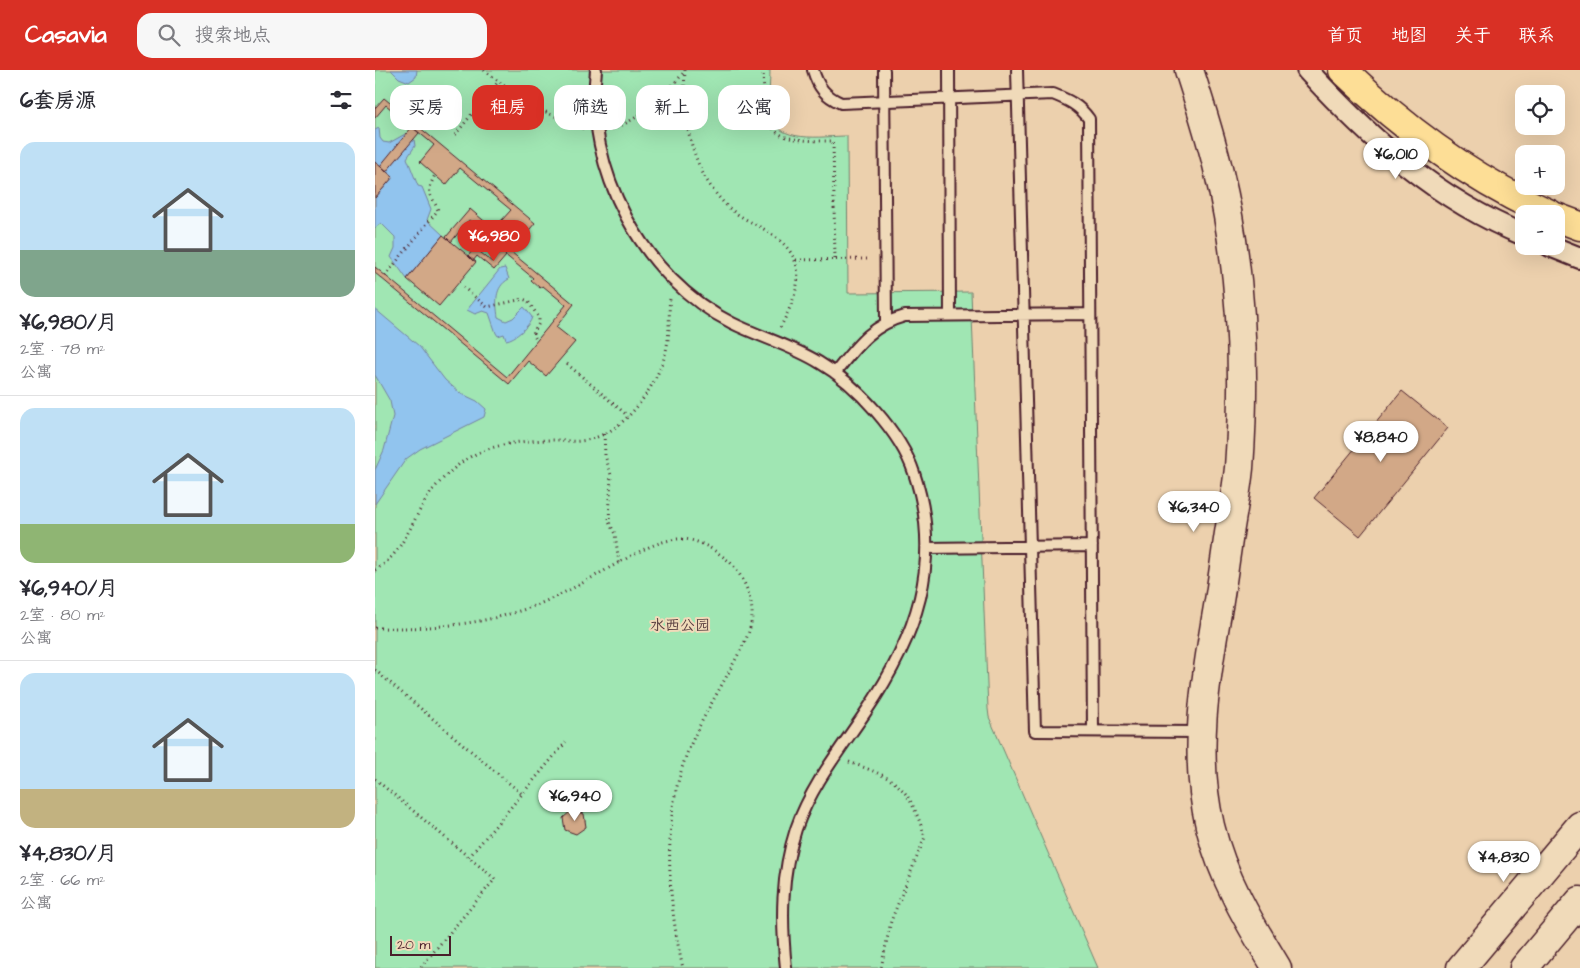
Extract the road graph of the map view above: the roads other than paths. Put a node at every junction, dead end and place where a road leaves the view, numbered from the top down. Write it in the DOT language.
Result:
graph roads {
  1 [pos="596,70"];
  2 [pos="813,70"];
  3 [pos="884,70"];
  4 [pos="949,70"];
  5 [pos="1017,70"];
  6 [pos="1170,70"];
  7 [pos="1189,70"];
  8 [pos="1307,70"];
  9 [pos="1351,78"];
  10 [pos="1018,95"];
  11 [pos="950,98"];
  12 [pos="884,101"];
  13 [pos="1531,205"];
  14 [pos="1565,220"];
  15 [pos="1580,226"];
  16 [pos="1515,231"];
  17 [pos="1565,252"];
  18 [pos="1580,258"];
  19 [pos="1024,314"];
  20 [pos="1090,314"];
  21 [pos="950,315"];
  22 [pos="886,321"];
  23 [pos="835,373"];
  24 [pos="1030,546"];
  25 [pos="1092,546"];
  26 [pos="927,548"];
  27 [pos="1093,731"];
  28 [pos="1194,732"];
  29 [pos="1580,826"];
  30 [pos="1580,901"];
  31 [pos="786,968"];
  32 [pos="1259,968"];
  33 [pos="1277,968"];
  34 [pos="1461,968"];
  35 [pos="1524,968"];
  1 -- 23 [label="lane"];
  2 -- 12 [label="lane"];
  3 -- 12 [label="lane"];
  4 -- 11 [label="lane"];
  5 -- 10 [label="lane"];
  6 -- 28 [label="street"];
  7 -- 28 [label="street"];
  8 -- 16 [label="street"];
  9 -- 13 [label="highway"];
  10 -- 11 [label="lane"];
  10 -- 19 [label="lane"];
  10 -- 20 [label="lane"];
  11 -- 12 [label="lane"];
  11 -- 21 [label="lane"];
  12 -- 22 [label="lane"];
  14 -- 15 [label="highway"];
  17 -- 18 [label="street"];
  19 -- 20 [label="lane"];
  19 -- 21 [label="lane"];
  19 -- 24 [label="lane"];
  20 -- 25 [label="lane"];
  21 -- 22 [label="lane"];
  22 -- 23 [label="lane"];
  23 -- 26 [label="lane"];
  24 -- 25 [label="lane"];
  24 -- 26 [label="lane"];
  24 -- 27 [label="lane"];
  25 -- 27 [label="lane"];
  26 -- 31 [label="lane"];
  27 -- 28 [label="lane"];
  28 -- 32 [label="street"];
  28 -- 33 [label="street"];
  29 -- 34 [label="street"];
  30 -- 35 [label="street"];
}
